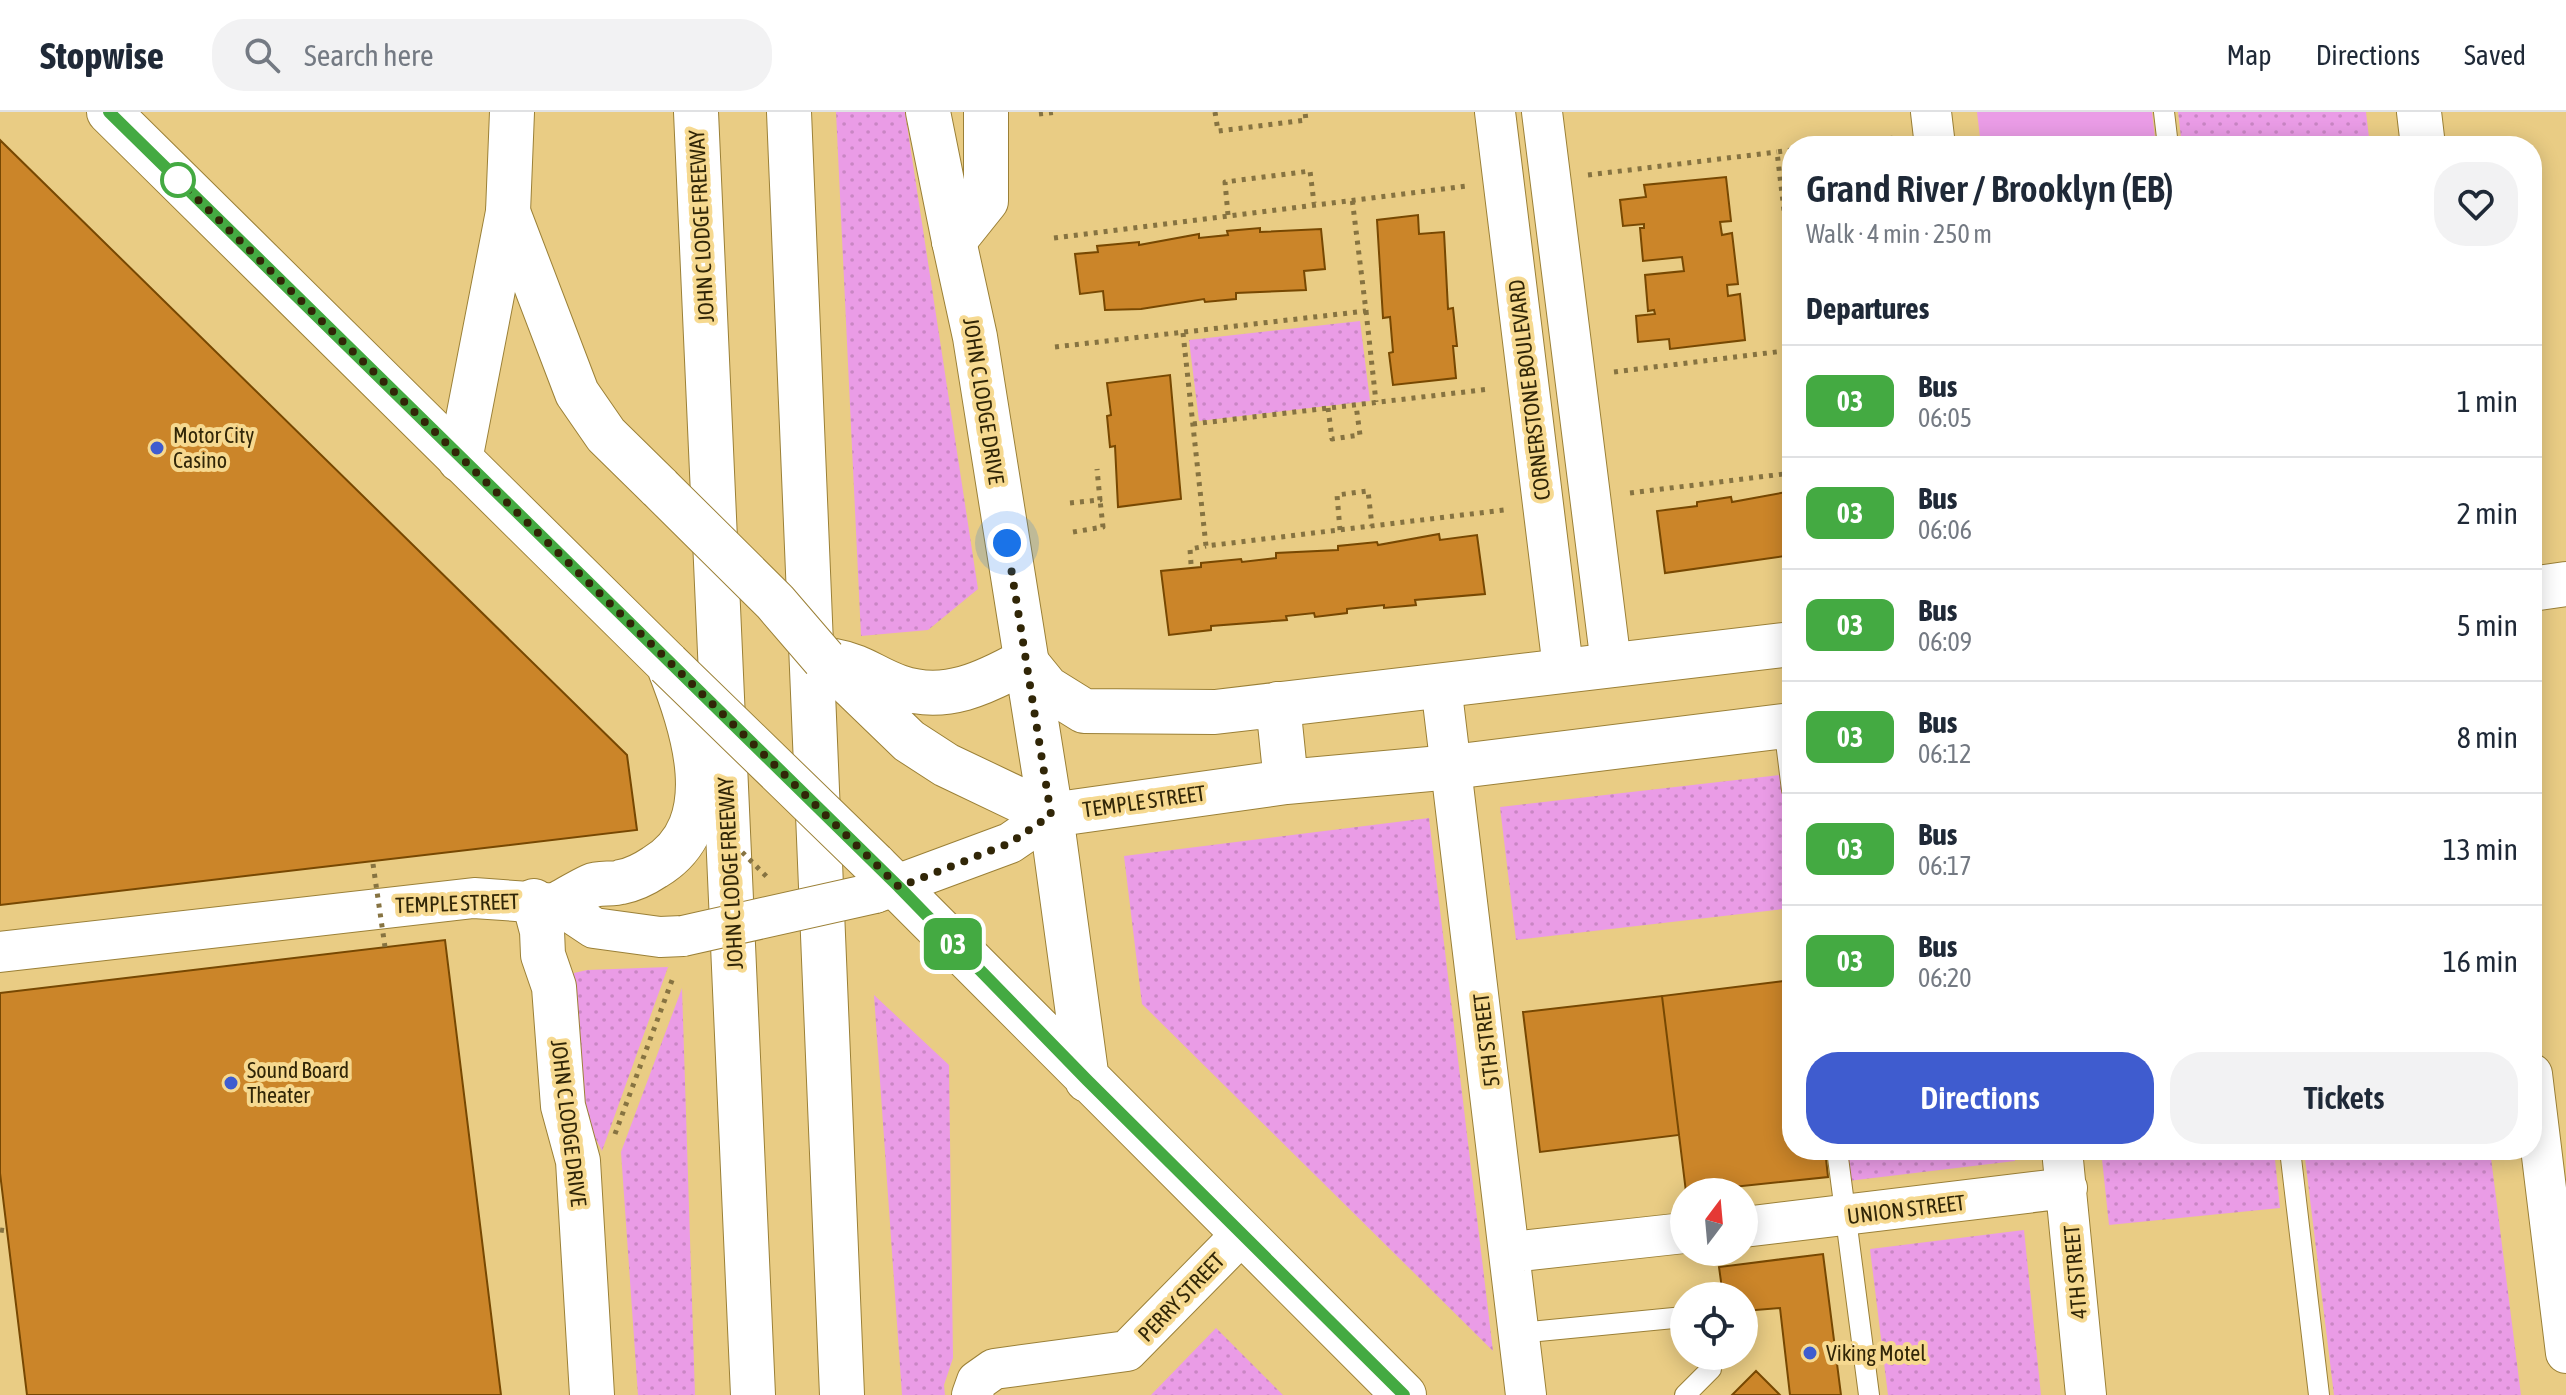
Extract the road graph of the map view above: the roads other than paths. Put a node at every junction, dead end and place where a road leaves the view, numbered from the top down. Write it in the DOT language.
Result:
graph roads {
  1 [pos="109,112"];
  2 [pos="512,112"];
  3 [pos="696,112"];
  4 [pos="789,112"];
  5 [pos="928,112"];
  6 [pos="986,112"];
  7 [pos="1495,112"];
  8 [pos="1542,112"];
  9 [pos="1931,112"];
  10 [pos="2164,112"];
  11 [pos="2419,112"];
  12 [pos="1921,136"];
  13 [pos="2167,136"];
  14 [pos="2422,136"];
  15 [pos="508,212"];
  16 [pos="954,241"];
  17 [pos="460,460"];
  18 [pos="2566,584"];
  19 [pos="2542,588"];
  20 [pos="1782,645"];
  21 [pos="1025,661"];
  22 [pos="668,664"];
  23 [pos="1611,664"];
  24 [pos="1563,668"];
  25 [pos="849,676"];
  26 [pos="1441,685"];
  27 [pos="1278,704"];
  28 [pos="1782,727"];
  29 [pos="1452,767"];
  30 [pos="1286,782"];
  31 [pos="1051,815"];
  32 [pos="883,881"];
  33 [pos="546,902"];
  34 [pos="0,952"];
  35 [pos="1087,1080"];
  36 [pos="2542,1156"];
  37 [pos="1838,1160"];
  38 [pos="2291,1160"];
  39 [pos="2065,1169"];
  40 [pos="1845,1217"];
  41 [pos="1758,1226"];
  42 [pos="1242,1234"];
  43 [pos="1670,1235"];
  44 [pos="1511,1252"];
  45 [pos="1670,1318"];
  46 [pos="1519,1333"];
  47 [pos="2566,1353"];
  48 [pos="1710,1370"];
  49 [pos="975,1388"];
  50 [pos="592,1395"];
  51 [pos="753,1395"];
  52 [pos="842,1395"];
  53 [pos="1404,1395"];
  54 [pos="1526,1395"];
  55 [pos="1685,1395"];
  56 [pos="1869,1395"];
  57 [pos="2086,1395"];
  58 [pos="2319,1395"];
  1 -- 17 [label="main road"];
  2 -- 15 [label="main road"];
  3 -- 51 [label="main road, JOHN C LODGE FREEWAY"];
  4 -- 52 [label="main road"];
  5 -- 16 [label="main road, JOHN C LODGE DRIVE"];
  6 -- 16 [label="main road"];
  7 -- 24 [label="street, CORNERSTONE BOULEVARD"];
  8 -- 23 [label="street"];
  9 -- 12 [label="street"];
  10 -- 13 [label="lane"];
  11 -- 14 [label="main road"];
  15 -- 17 [label="main road"];
  15 -- 25 [label="main road, bridge"];
  16 -- 21 [label="main road, JOHN C LODGE DRIVE"];
  17 -- 22 [label="main road"];
  18 -- 19 [label="main road"];
  20 -- 23 [label="main road"];
  21 -- 25 [label="main road"];
  21 -- 27 [label="main road"];
  21 -- 31 [label="main road, JOHN C LODGE DRIVE"];
  22 -- 32 [label="main road, bridge"];
  22 -- 33 [label="main road"];
  23 -- 24 [label="main road"];
  24 -- 26 [label="main road"];
  25 -- 31 [label="main road"];
  26 -- 27 [label="main road"];
  26 -- 29 [label="street, 5TH STREET"];
  27 -- 30 [label="main road"];
  28 -- 29 [label="main road, TEMPLE STREET"];
  29 -- 30 [label="main road, TEMPLE STREET"];
  29 -- 44 [label="street, 5TH STREET"];
  30 -- 31 [label="main road, TEMPLE STREET"];
  31 -- 32 [label="street, TEMPLE STREET"];
  31 -- 35 [label="main road, JOHN C LODGE DRIVE"];
  32 -- 33 [label="street, TEMPLE STREET, bridge"];
  32 -- 35 [label="main road"];
  33 -- 34 [label="street, TEMPLE STREET"];
  33 -- 50 [label="main road, JOHN C LODGE DRIVE"];
  35 -- 42 [label="main road"];
  36 -- 47 [label="street"];
  37 -- 40 [label="lane"];
  38 -- 58 [label="lane"];
  39 -- 40 [label="street, UNION STREET"];
  39 -- 57 [label="street, 4TH STREET"];
  40 -- 41 [label="street, UNION STREET"];
  40 -- 56 [label="lane"];
  42 -- 49 [label="street, PERRY STREET"];
  42 -- 53 [label="main road"];
  43 -- 44 [label="street"];
  44 -- 46 [label="street, 5TH STREET"];
  45 -- 46 [label="lane"];
  46 -- 54 [label="street, 5TH STREET"];
  48 -- 55 [label="lane"];
}
